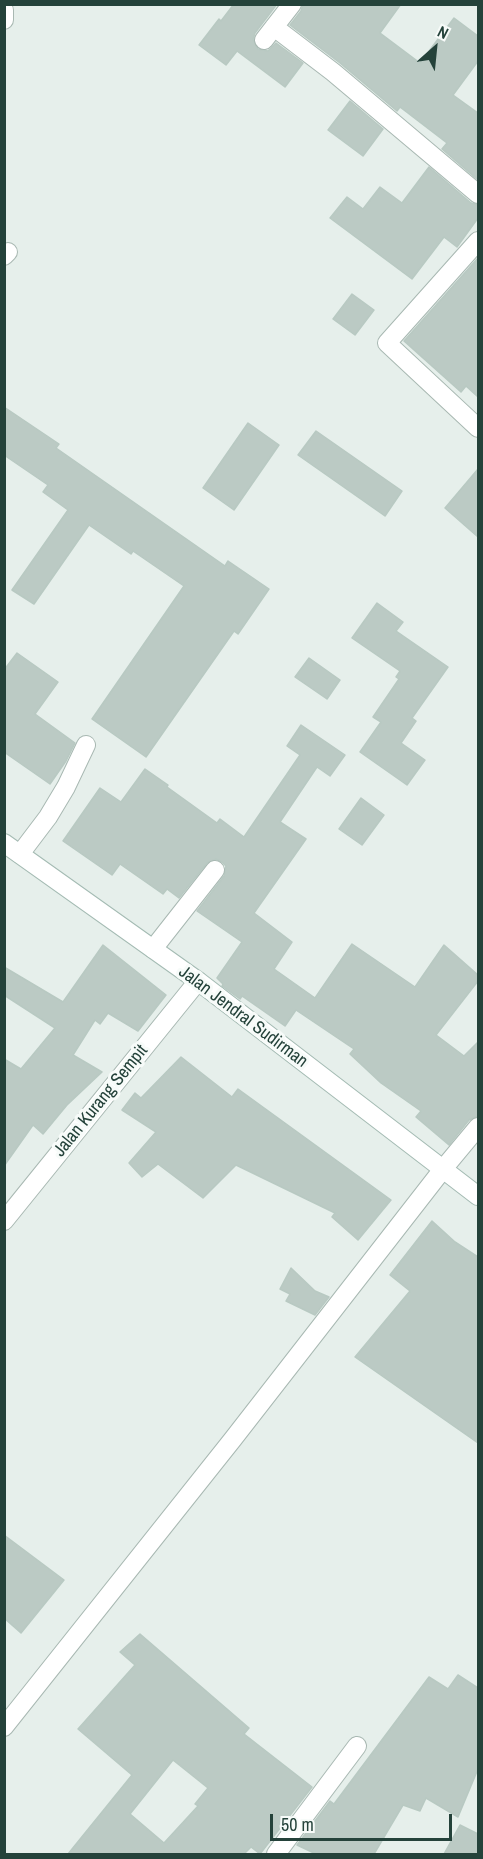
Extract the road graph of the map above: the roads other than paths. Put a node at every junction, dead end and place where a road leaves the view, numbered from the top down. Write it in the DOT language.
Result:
graph roads {
  1 [pos="292,4"];
  2 [pos="4,10"];
  3 [pos="4,20"];
  4 [pos="478,194"];
  5 [pos="478,241"];
  6 [pos="478,428"];
  7 [pos="86,745"];
  8 [pos="4,843"];
  9 [pos="20,854"];
  10 [pos="215,870"];
  11 [pos="153,949"];
  12 [pos="198,981"];
  13 [pos="478,1127"];
  14 [pos="443,1169"];
  15 [pos="478,1196"];
  16 [pos="4,1221"];
  17 [pos="4,1727"];
  18 [pos="357,1746"];
  19 [pos="285,1852"];
  1 -- 4 [label="street"];
  2 -- 3 [label="street"];
  5 -- 6 [label="street"];
  7 -- 9 [label="street"];
  8 -- 9 [label="street, Jalan Jendral Sudirman"];
  9 -- 11 [label="street, Jalan Jendral Sudirman"];
  10 -- 11 [label="street"];
  11 -- 12 [label="street, Jalan Jendral Sudirman"];
  12 -- 14 [label="street, Jalan Jendral Sudirman"];
  12 -- 16 [label="street, Jalan Kurang Sempit"];
  13 -- 14 [label="street"];
  14 -- 15 [label="street, Jalan Jendral Sudirman"];
  14 -- 17 [label="street"];
  18 -- 19 [label="street"];
}
